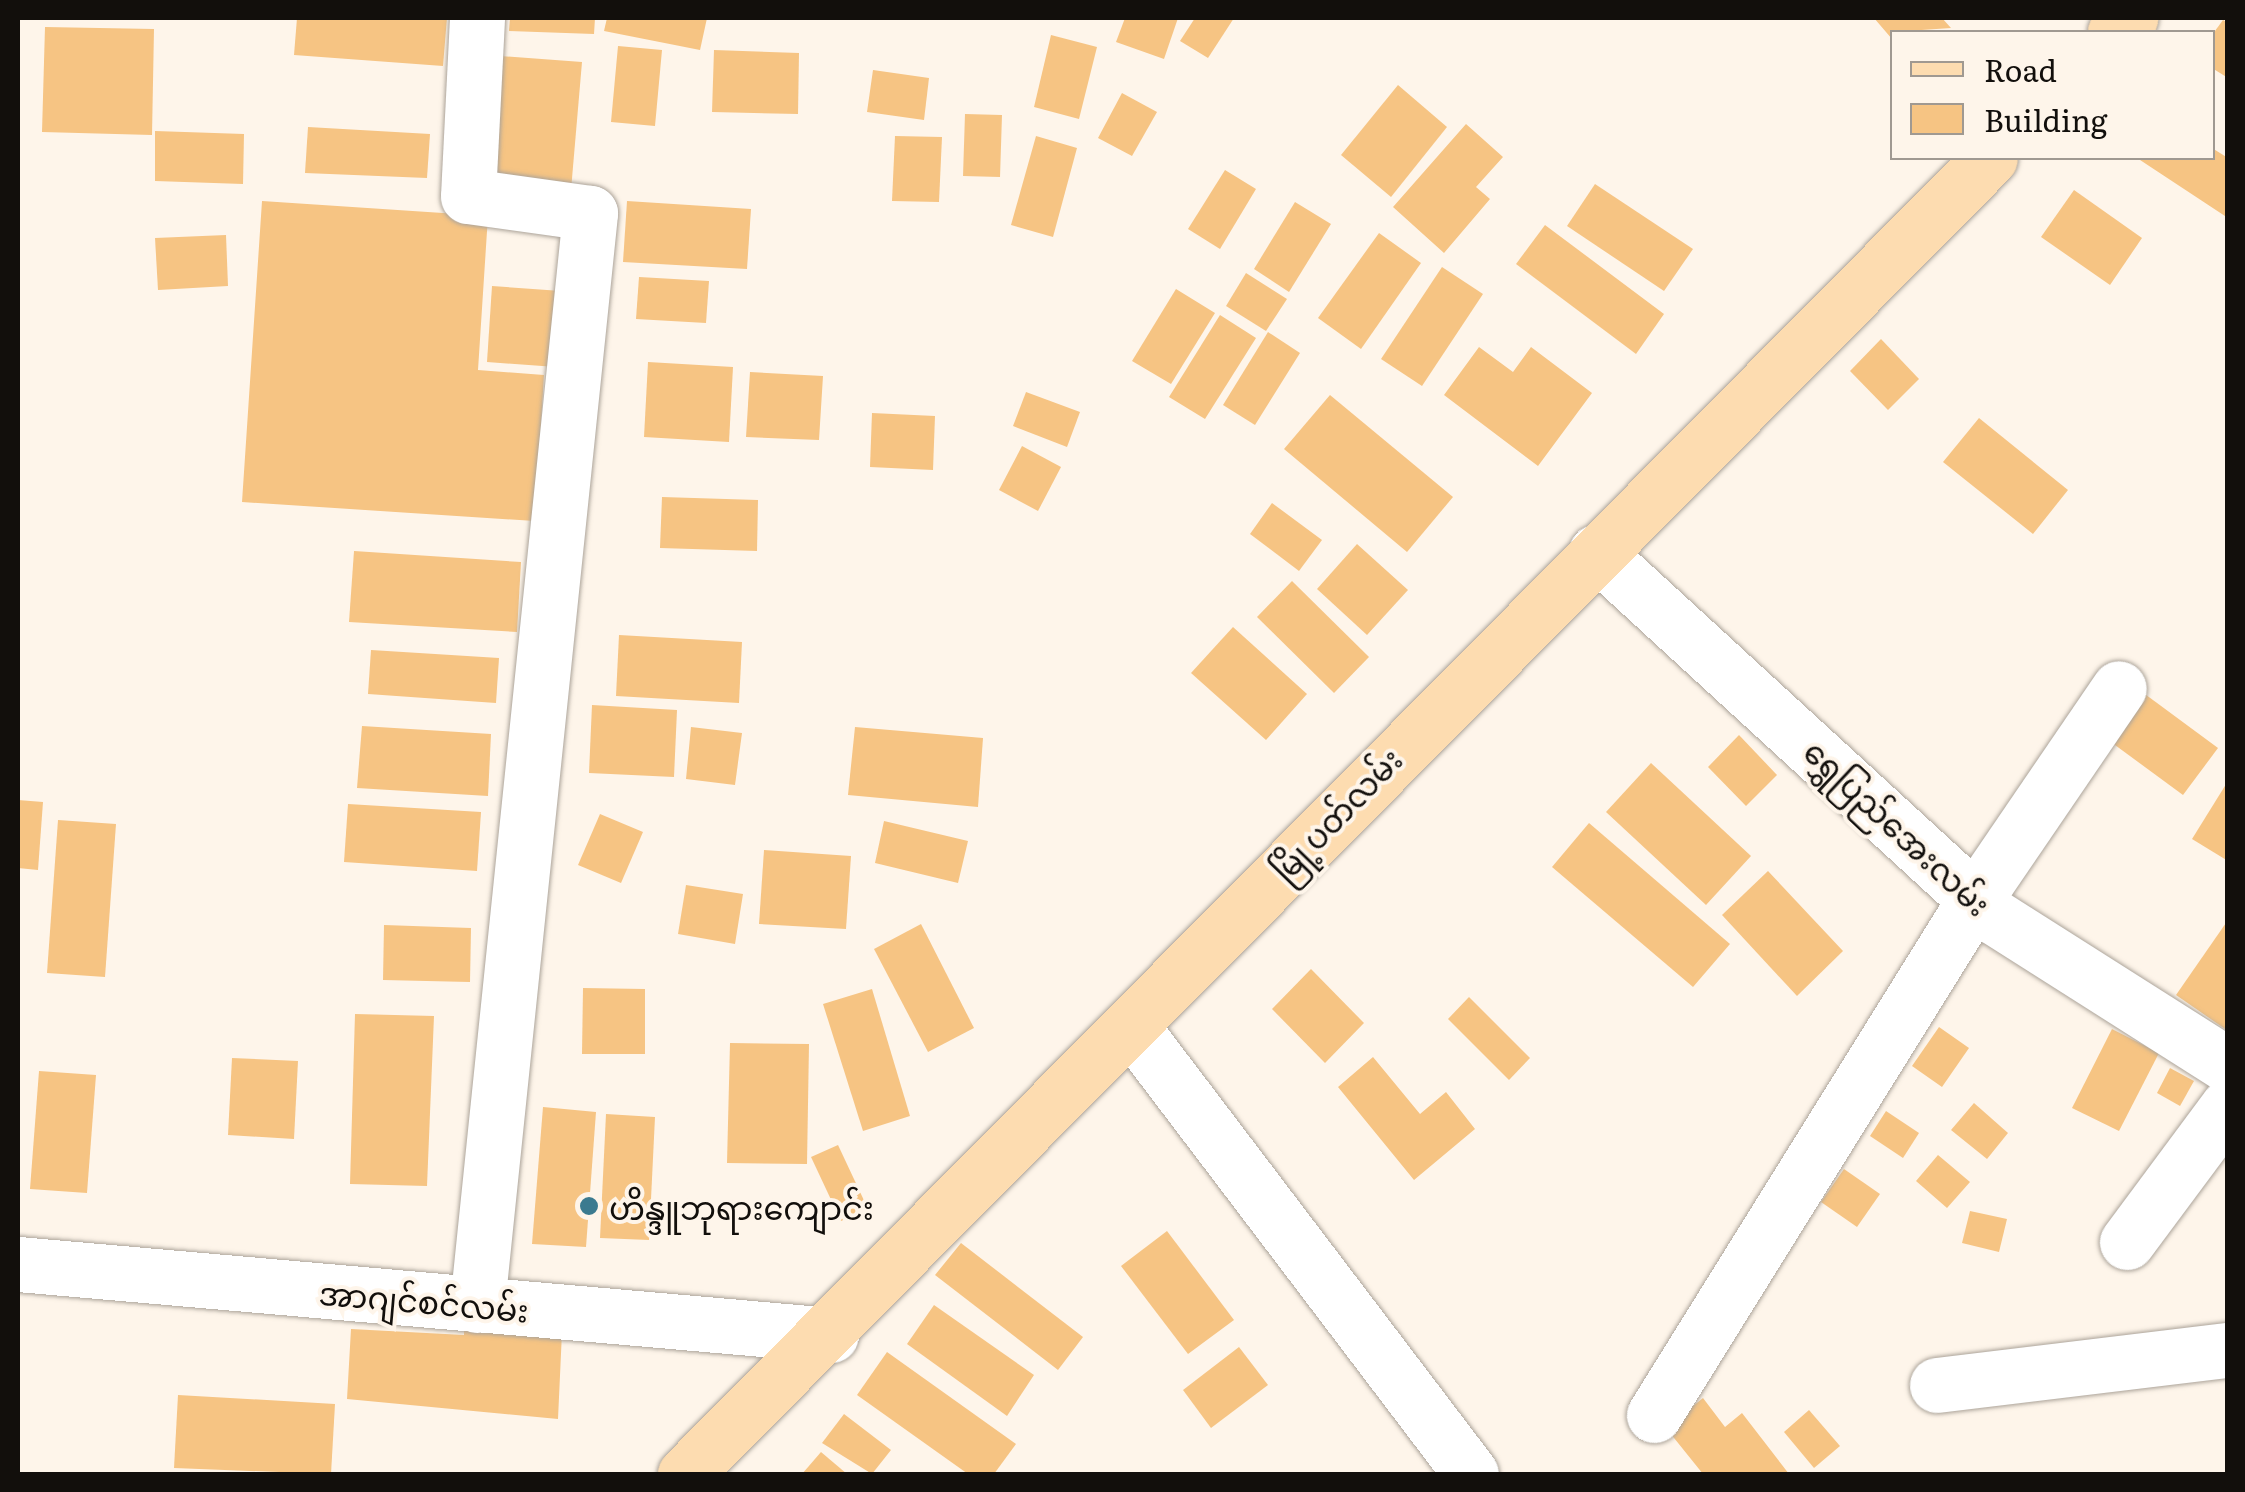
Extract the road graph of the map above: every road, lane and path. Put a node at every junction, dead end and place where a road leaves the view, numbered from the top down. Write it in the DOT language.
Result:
graph roads {
  1 [pos="477,18"];
  2 [pos="1988,160"];
  3 [pos="1596,552"];
  4 [pos="2119,688"];
  5 [pos="1976,900"];
  6 [pos="1131,1026"];
  7 [pos="2228,1065"];
  8 [pos="2228,1106"];
  9 [pos="2127,1242"];
  10 [pos="18,1264"];
  11 [pos="476,1304"];
  12 [pos="831,1335"];
  13 [pos="2228,1350"];
  14 [pos="1937,1385"];
  15 [pos="1654,1414"];
  16 [pos="686,1474"];
  17 [pos="1471,1474"];
  1 -- 11 [label="street"];
  2 -- 3 [label="main road, မြို့ပတ်လမ်း"];
  3 -- 5 [label="street, ရွှေပြည်အေးလမ်း"];
  3 -- 6 [label="main road, မြို့ပတ်လမ်း"];
  4 -- 5 [label="street"];
  5 -- 7 [label="street, ရွှေပြည်အေးလမ်း"];
  5 -- 15 [label="street"];
  6 -- 12 [label="main road, မြို့ပတ်လမ်း"];
  6 -- 17 [label="street"];
  8 -- 9 [label="street"];
  10 -- 11 [label="street, အာဂျင်စင်လမ်း"];
  11 -- 12 [label="street, အာဂျင်စင်လမ်း"];
  12 -- 16 [label="main road, မြို့ပတ်လမ်း"];
  13 -- 14 [label="street"];
}
